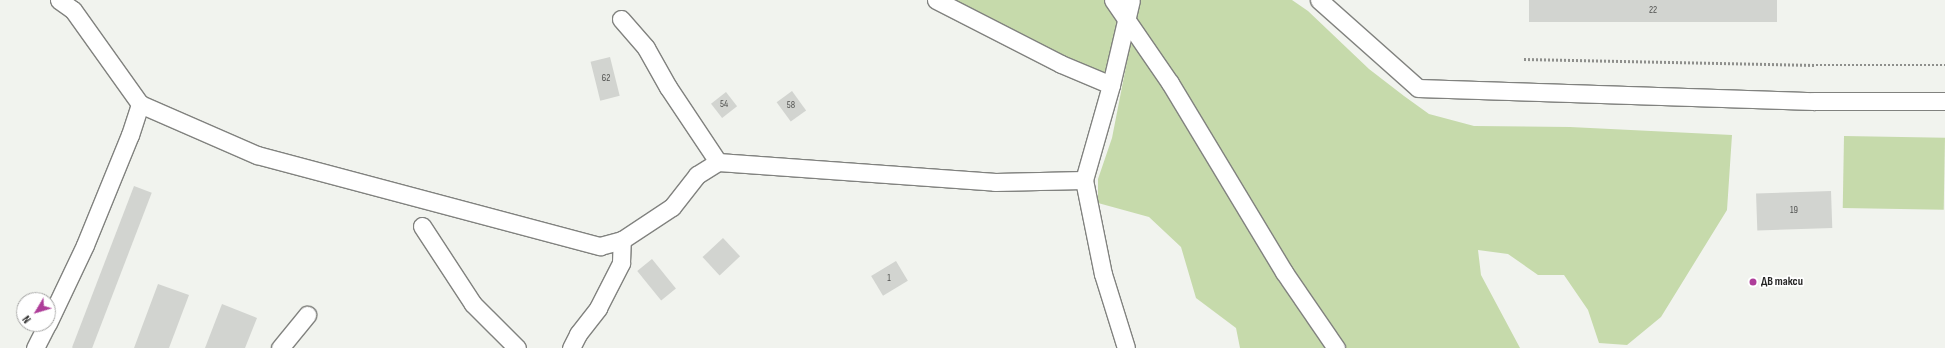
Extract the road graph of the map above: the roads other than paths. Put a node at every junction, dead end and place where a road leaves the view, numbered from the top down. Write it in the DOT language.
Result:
graph roads {
  1 [pos="59,0"];
  2 [pos="936,0"];
  3 [pos="1113,0"];
  4 [pos="1131,0"];
  5 [pos="1319,0"];
  6 [pos="76,5"];
  7 [pos="620,19"];
  8 [pos="1126,19"];
  9 [pos="1111,85"];
  10 [pos="1945,101"];
  11 [pos="140,104"];
  12 [pos="718,162"];
  13 [pos="1084,180"];
  14 [pos="422,226"];
  15 [pos="622,240"];
  16 [pos="56,306"];
  17 [pos="307,315"];
  18 [pos="43,332"];
  19 [pos="35,348"];
  20 [pos="280,348"];
  21 [pos="517,348"];
  22 [pos="571,348"];
  23 [pos="1126,348"];
  24 [pos="1336,348"];
  1 -- 6 [label="street"];
  2 -- 9 [label="street"];
  3 -- 8 [label="street"];
  4 -- 8 [label="street"];
  5 -- 10 [label="street"];
  6 -- 11 [label="street"];
  7 -- 12 [label="street"];
  8 -- 9 [label="street"];
  8 -- 24 [label="street"];
  9 -- 13 [label="street"];
  11 -- 15 [label="street"];
  11 -- 16 [label="street"];
  12 -- 13 [label="street"];
  12 -- 15 [label="street"];
  13 -- 23 [label="street"];
  14 -- 21 [label="street"];
  15 -- 22 [label="street"];
  17 -- 20 [label="street"];
  18 -- 19 [label="street"];
}
